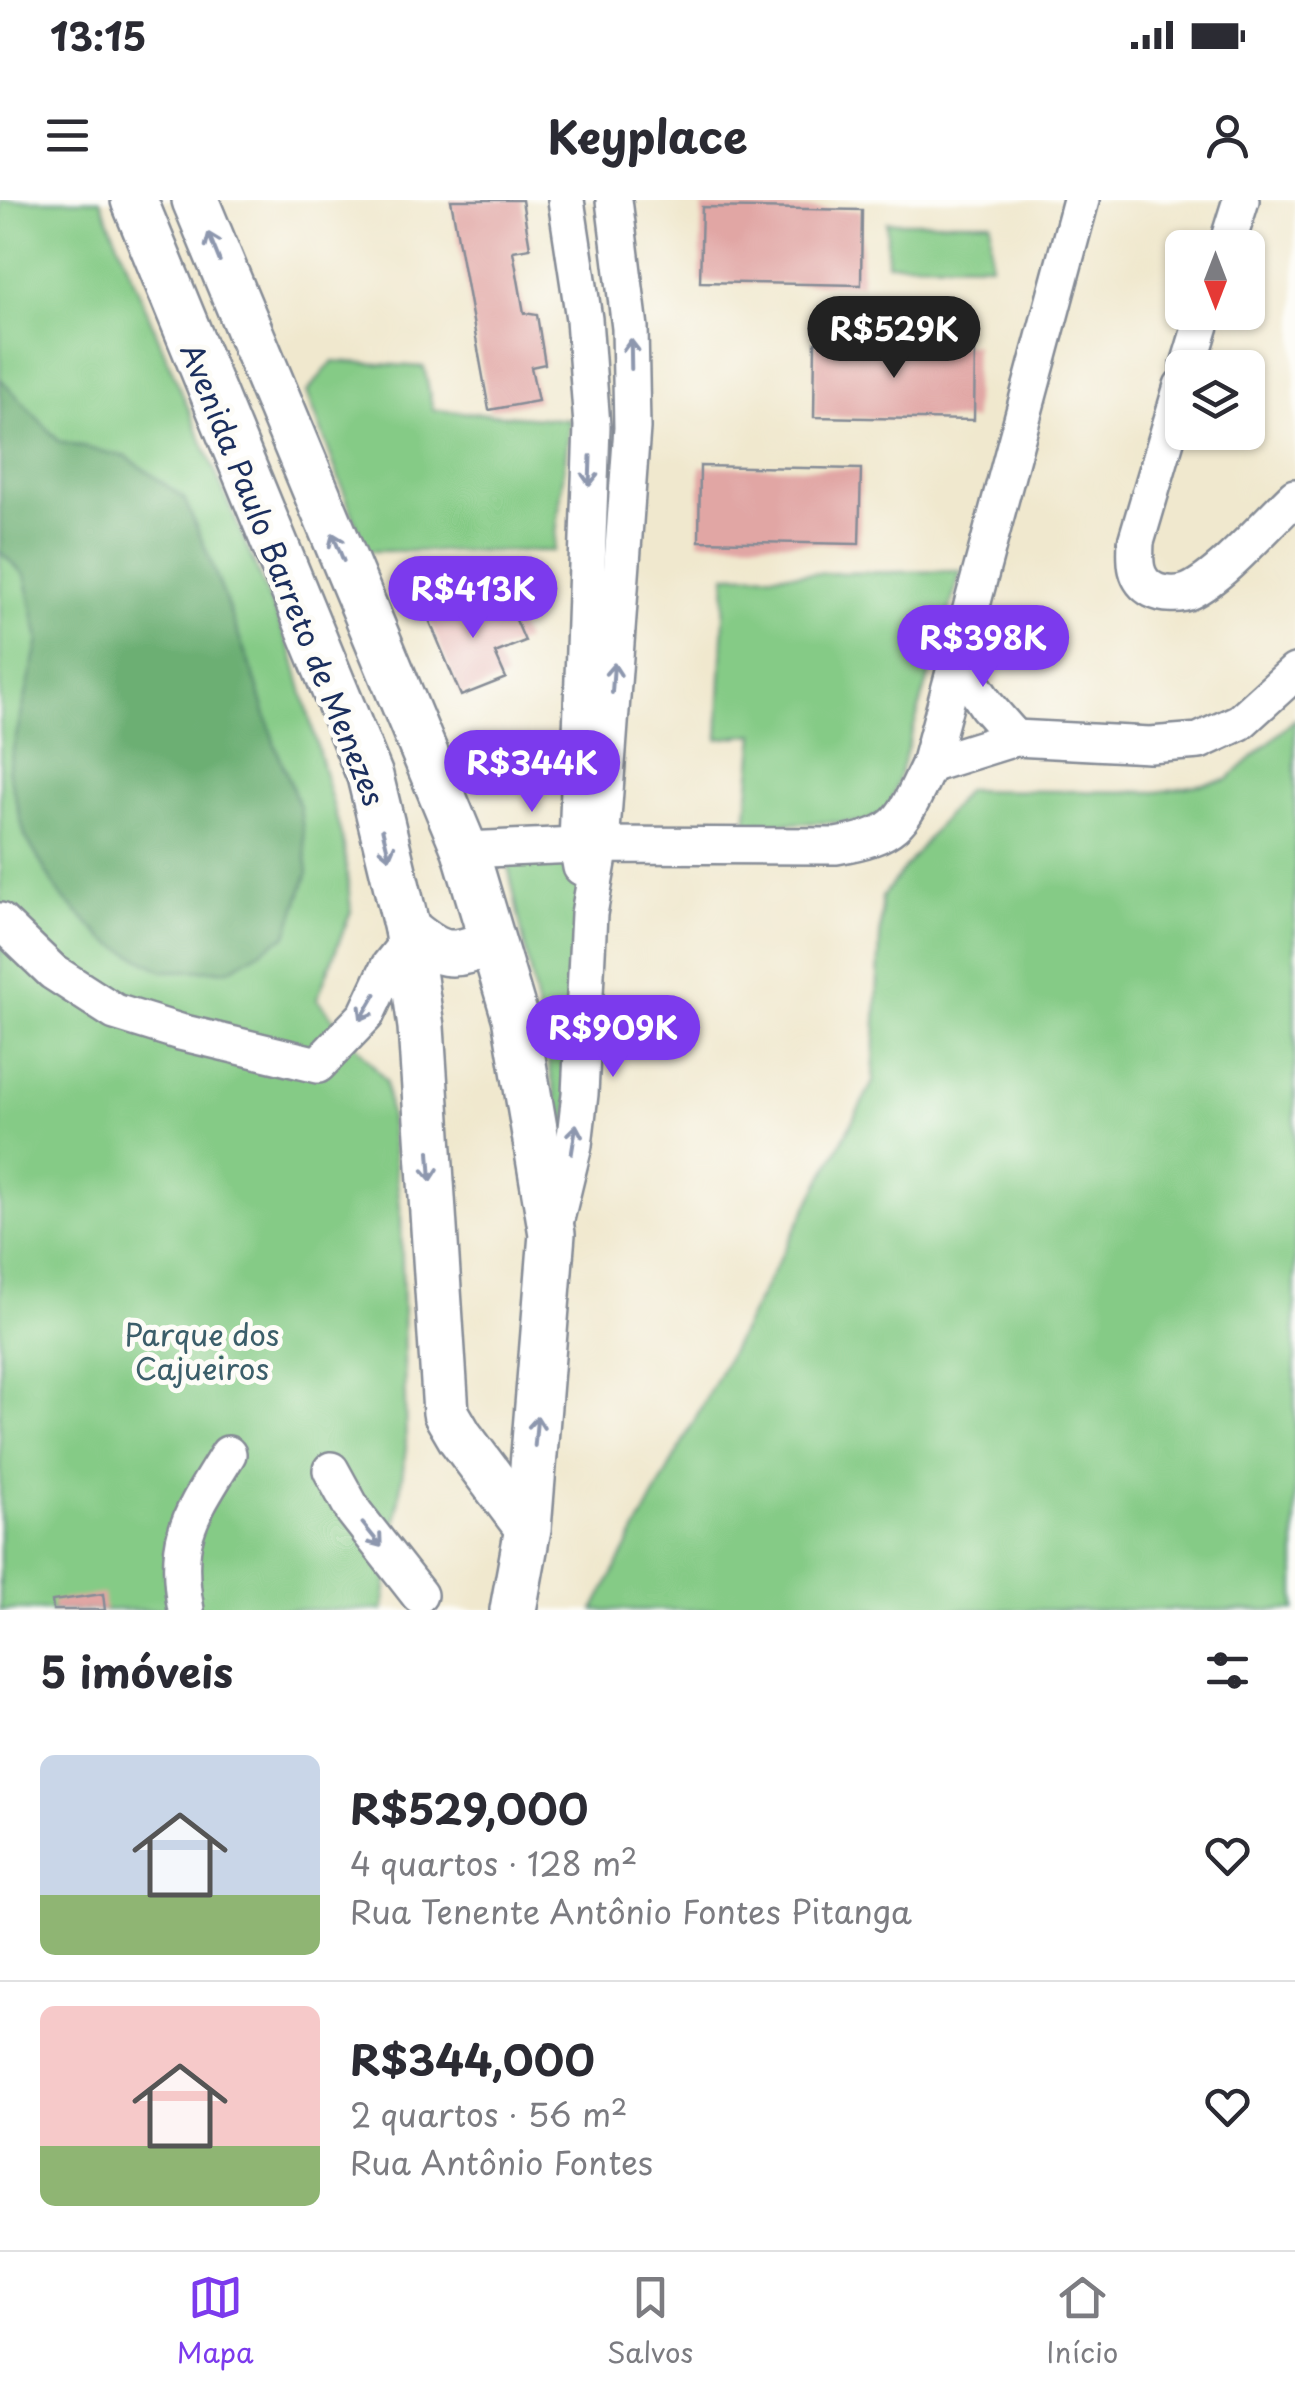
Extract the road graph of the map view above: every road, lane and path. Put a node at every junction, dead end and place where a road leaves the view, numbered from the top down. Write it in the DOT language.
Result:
graph roads {
  1 [pos="134,200"];
  2 [pos="195,200"];
  3 [pos="566,200"];
  4 [pos="614,200"];
  5 [pos="1081,200"];
  6 [pos="1241,200"];
  7 [pos="1232,230"];
  8 [pos="1165,444"];
  9 [pos="1295,497"];
  10 [pos="956,660"];
  11 [pos="1295,672"];
  12 [pos="1015,738"];
  13 [pos="929,764"];
  14 [pos="589,845"];
  15 [pos="465,850"];
  16 [pos="0,920"];
  17 [pos="407,936"];
  18 [pos="492,940"];
  19 [pos="552,1234"];
  20 [pos="228,1454"];
  21 [pos="331,1470"];
  22 [pos="528,1528"];
  23 [pos="419,1595"];
  24 [pos="520,1606"];
  25 [pos="186,1610"];
  1 -- 17 [label="main road, Avenida Paulo Barreto de Menezes, one-way"];
  15 -- 2 [label="main road, Avenida Paulo Barreto de Menezes, one-way"];
  3 -- 14 [label="street, one-way"];
  14 -- 4 [label="street, one-way"];
  5 -- 10 [label="street"];
  6 -- 7 [label="street"];
  8 -- 9 [label="street"];
  10 -- 12 [label="street"];
  10 -- 13 [label="street"];
  11 -- 12 [label="street"];
  12 -- 13 [label="street"];
  13 -- 14 [label="street"];
  14 -- 15 [label="street"];
  19 -- 14 [label="street, one-way"];
  15 -- 18 [label="main road, Avenida Paulo Barreto de Menezes"];
  17 -- 16 [label="street, one-way"];
  17 -- 18 [label="main road"];
  17 -- 22 [label="main road, Avenida Paulo Barreto de Menezes, one-way"];
  18 -- 19 [label="main road, Avenida Paulo Barreto de Menezes"];
  22 -- 19 [label="main road, Avenida Paulo Barreto de Menezes, one-way"];
  20 -- 25 [label="street"];
  21 -- 23 [label="street, one-way"];
  22 -- 24 [label="main road, Avenida Paulo Barreto de Menezes"];
}
